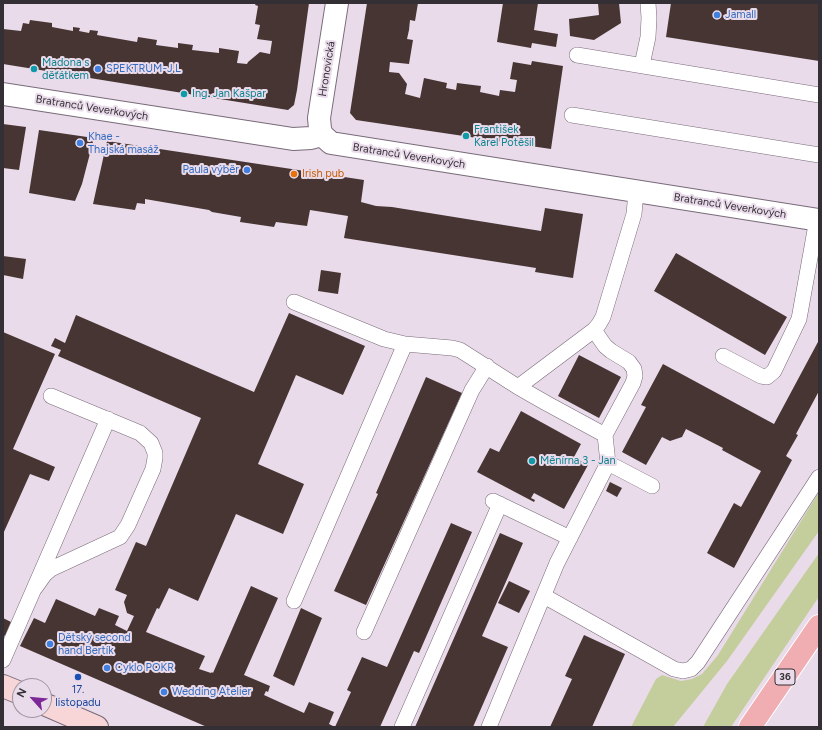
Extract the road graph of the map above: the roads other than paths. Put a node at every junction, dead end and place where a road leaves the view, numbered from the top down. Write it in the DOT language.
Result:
graph roads {
  1 [pos="337,3"];
  2 [pos="648,3"];
  3 [pos="578,55"];
  4 [pos="642,65"];
  5 [pos="3,94"];
  6 [pos="819,95"];
  7 [pos="572,115"];
  8 [pos="322,135"];
  9 [pos="819,155"];
  10 [pos="636,192"];
  11 [pos="818,219"];
  12 [pos="294,302"];
  13 [pos="594,330"];
  14 [pos="405,344"];
  15 [pos="723,356"];
  16 [pos="487,366"];
  17 [pos="518,386"];
  18 [pos="51,396"];
  19 [pos="108,419"];
  20 [pos="605,436"];
  21 [pos="608,464"];
  22 [pos="819,477"];
  23 [pos="652,486"];
  24 [pos="570,538"];
  25 [pos="35,588"];
  26 [pos="544,596"];
  27 [pos="294,601"];
  28 [pos="819,626"];
  29 [pos="364,632"];
  30 [pos="3,660"];
  31 [pos="52,707"];
  32 [pos="97,727"];
  33 [pos="402,727"];
  34 [pos="490,727"];
  35 [pos="750,727"];
  1 -- 8 [label="street, Hronovická"];
  2 -- 4 [label="lane"];
  3 -- 4 [label="lane"];
  4 -- 6 [label="lane"];
  5 -- 8 [label="street, Bratranců Veverkových"];
  7 -- 9 [label="lane"];
  8 -- 10 [label="street, Bratranců Veverkových"];
  10 -- 11 [label="street, Bratranců Veverkových"];
  10 -- 13 [label="lane"];
  11 -- 15 [label="lane"];
  12 -- 14 [label="lane"];
  13 -- 17 [label="lane"];
  13 -- 20 [label="lane"];
  14 -- 16 [label="lane"];
  14 -- 27 [label="lane"];
  16 -- 17 [label="lane"];
  16 -- 29 [label="lane"];
  17 -- 20 [label="lane"];
  18 -- 19 [label="lane"];
  19 -- 25 [label="lane"];
  19 -- 25 [label="lane"];
  20 -- 21 [label="lane"];
  21 -- 23 [label="lane"];
  21 -- 24 [label="lane"];
  22 -- 26 [label="lane"];
  24 -- 26 [label="lane"];
  24 -- 33 [label="lane"];
  25 -- 30 [label="lane"];
  26 -- 34 [label="lane"];
  28 -- 35 [label="main road, 36"];
  31 -- 32 [label="main road"];
}
